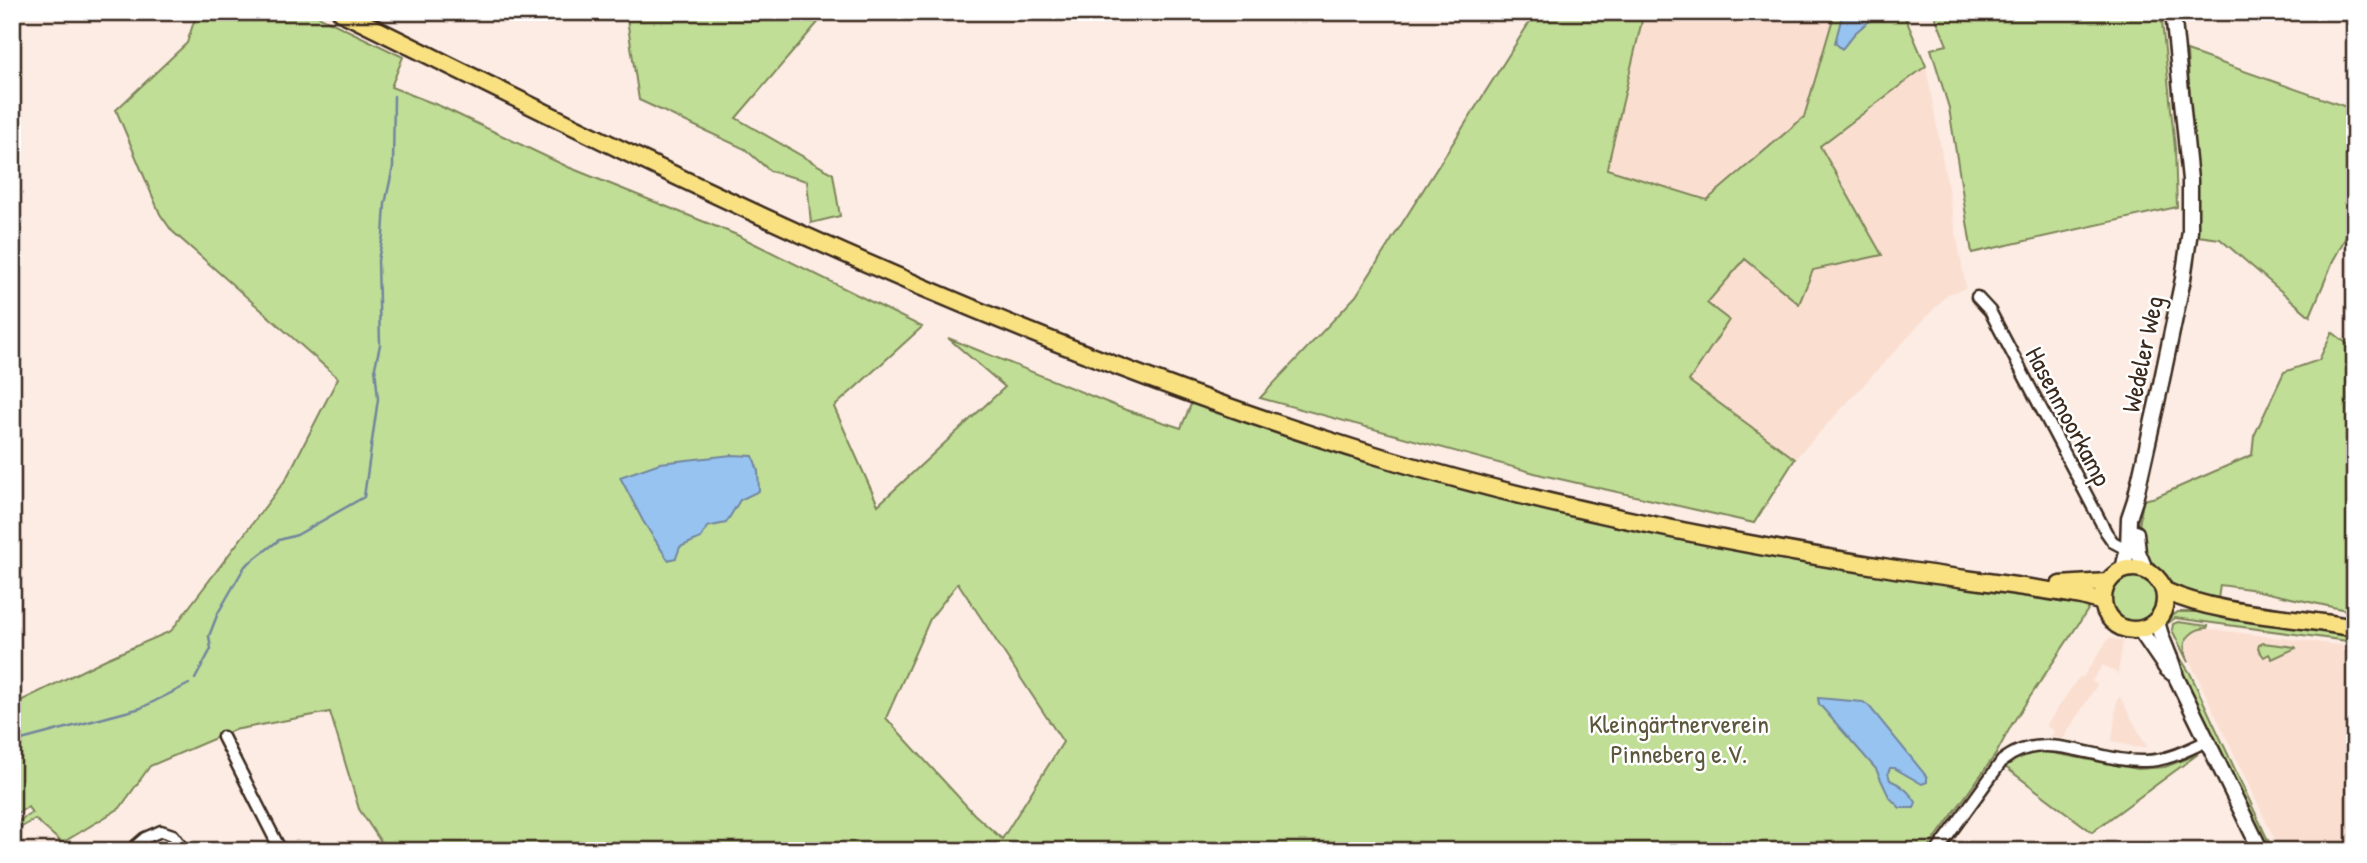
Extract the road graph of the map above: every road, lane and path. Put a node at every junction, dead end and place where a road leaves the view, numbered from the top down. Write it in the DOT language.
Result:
graph roads {
  1 [pos="341,12"];
  2 [pos="2173,12"];
  3 [pos="1977,297"];
  4 [pos="2135,500"];
  5 [pos="2128,550"];
  6 [pos="2123,569"];
  7 [pos="2145,569"];
  8 [pos="2107,582"];
  9 [pos="2023,586"];
  10 [pos="2165,591"];
  11 [pos="2103,602"];
  12 [pos="2209,606"];
  13 [pos="2160,616"];
  14 [pos="2355,628"];
  15 [pos="2140,630"];
  16 [pos="2176,677"];
  17 [pos="223,737"];
  18 [pos="2207,741"];
  19 [pos="130,851"];
  20 [pos="185,851"];
  21 [pos="281,851"];
  22 [pos="1937,851"];
  23 [pos="2261,851"];
  1 -- 9 [label="main road"];
  2 -- 4 [label="main road, Wedeler Weg"];
  3 -- 5 [label="street, Hasenmoorkamp"];
  4 -- 5 [label="main road, Wedeler Weg"];
  4 -- 7 [label="main road, Wedeler Weg"];
  5 -- 6 [label="main road, Wedeler Weg"];
  6 -- 7 [label="main road"];
  6 -- 8 [label="main road"];
  7 -- 10 [label="main road"];
  8 -- 9 [label="main road"];
  8 -- 11 [label="main road"];
  9 -- 11 [label="main road"];
  10 -- 12 [label="main road"];
  10 -- 13 [label="main road"];
  11 -- 15 [label="main road"];
  12 -- 13 [label="main road"];
  12 -- 14 [label="main road"];
  13 -- 15 [label="main road"];
  13 -- 16 [label="main road"];
  15 -- 16 [label="main road"];
  16 -- 18 [label="main road"];
  17 -- 21 [label="street"];
  18 -- 22 [label="street"];
  18 -- 23 [label="main road"];
  19 -- 20 [label="street"];
}
